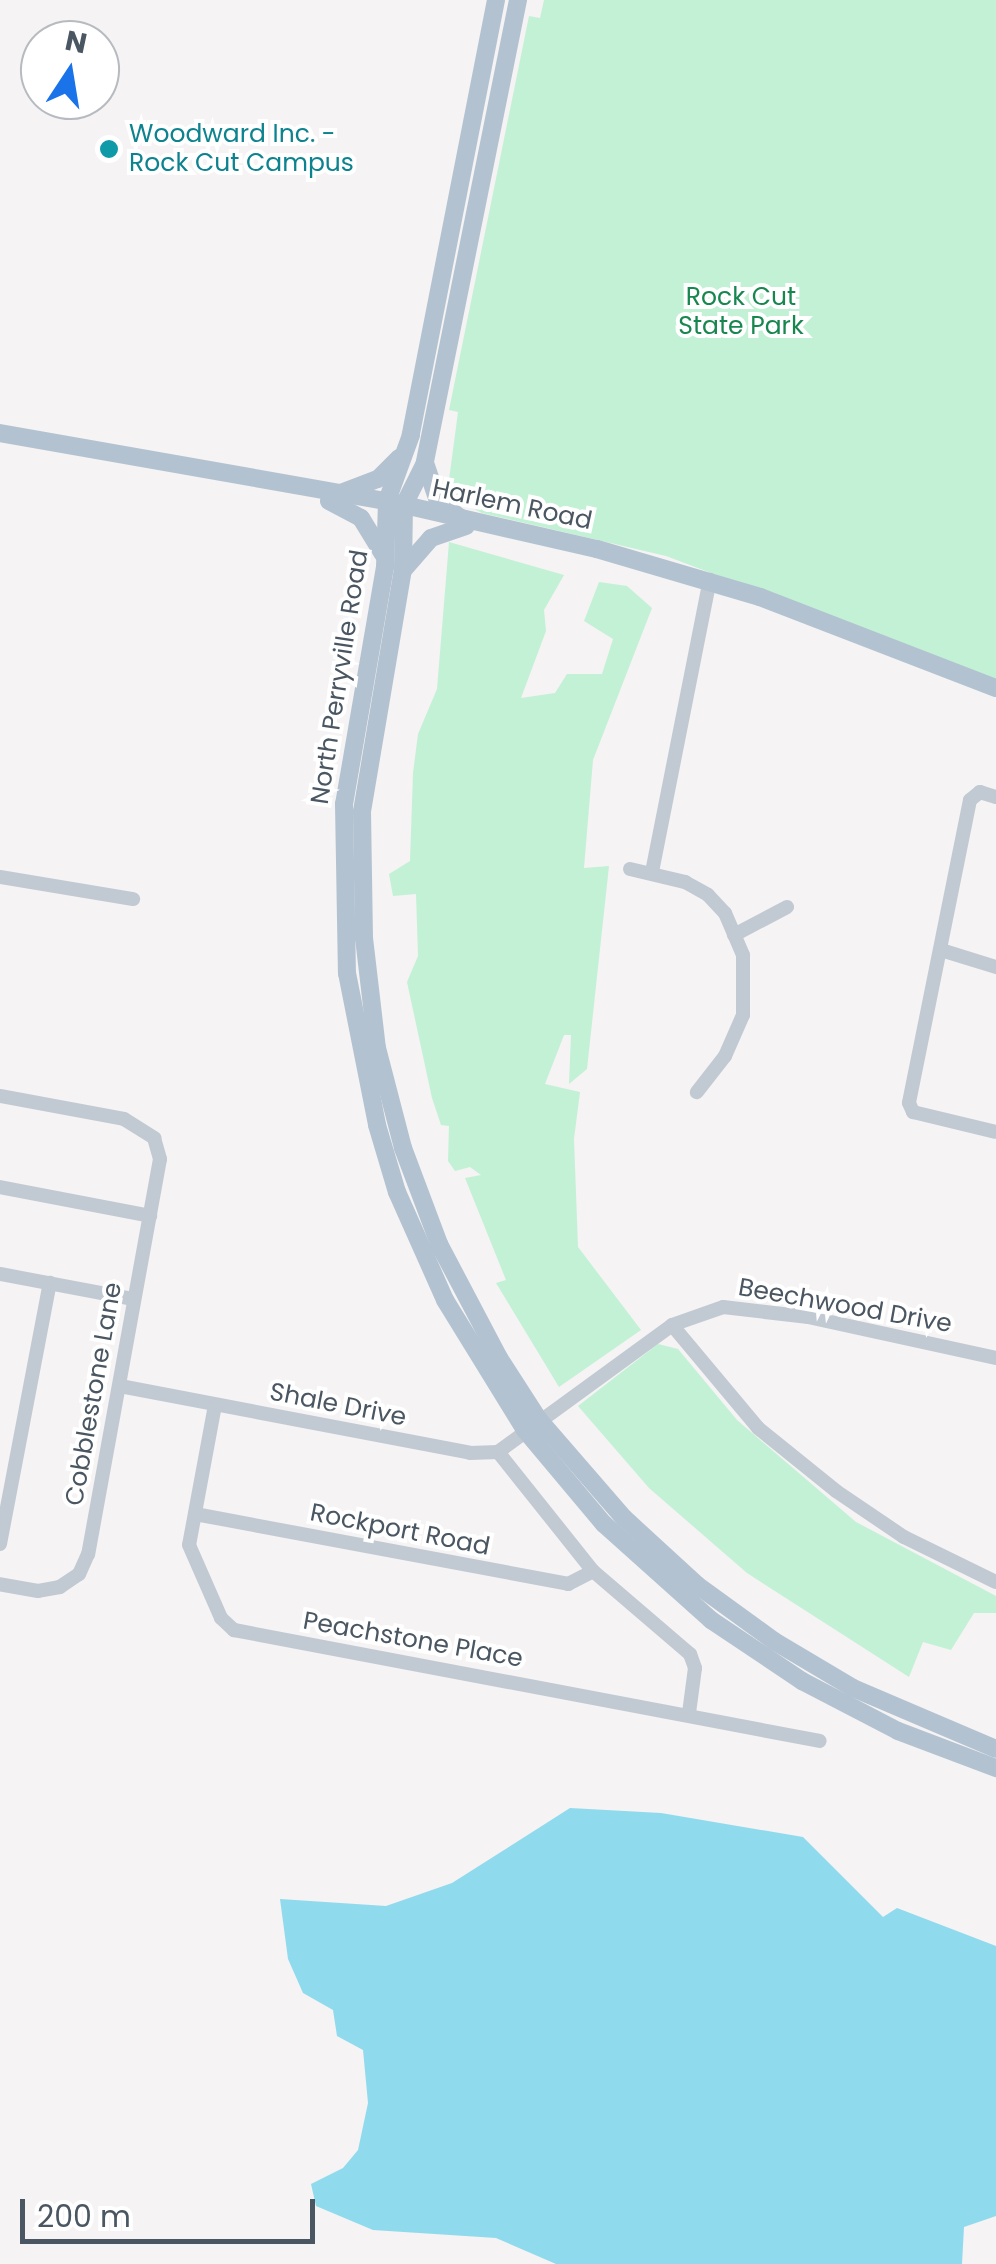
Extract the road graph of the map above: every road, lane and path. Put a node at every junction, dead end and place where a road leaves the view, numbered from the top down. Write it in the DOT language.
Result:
graph roads {
  1 [pos="496,0"];
  2 [pos="518,0"];
  3 [pos="0,433"];
  4 [pos="410,436"];
  5 [pos="425,463"];
  6 [pos="306,491"];
  7 [pos="395,503"];
  8 [pos="472,524"];
  9 [pos="394,568"];
  10 [pos="710,580"];
  11 [pos="996,688"];
  12 [pos="996,797"];
  13 [pos="630,869"];
  14 [pos="652,872"];
  15 [pos="0,877"];
  16 [pos="133,898"];
  17 [pos="787,907"];
  18 [pos="734,934"];
  19 [pos="941,950"];
  20 [pos="996,967"];
  21 [pos="696,1092"];
  22 [pos="0,1096"];
  23 [pos="996,1132"];
  24 [pos="0,1187"];
  25 [pos="150,1216"];
  26 [pos="0,1274"];
  27 [pos="50,1283"];
  28 [pos="134,1300"];
  29 [pos="672,1326"];
  30 [pos="996,1358"];
  31 [pos="120,1386"];
  32 [pos="215,1405"];
  33 [pos="532,1425"];
  34 [pos="498,1452"];
  35 [pos="195,1514"];
  36 [pos="0,1544"];
  37 [pos="593,1571"];
  38 [pos="996,1582"];
  39 [pos="0,1584"];
  40 [pos="688,1713"];
  41 [pos="820,1741"];
  42 [pos="996,1748"];
  43 [pos="996,1768"];
  1 -- 4 [label="main road, North Perryville Road"];
  2 -- 5 [label="main road, North Perryville Road"];
  3 -- 6 [label="main road, Harlem Road"];
  4 -- 6 [label="main road"];
  4 -- 7 [label="main road, North Perryville Road"];
  5 -- 7 [label="main road, North Perryville Road"];
  5 -- 8 [label="main road"];
  6 -- 7 [label="main road, Harlem Road"];
  6 -- 9 [label="main road"];
  7 -- 8 [label="main road, Harlem Road"];
  7 -- 9 [label="main road, North Perryville Road"];
  8 -- 9 [label="main road"];
  8 -- 10 [label="main road, Harlem Road"];
  9 -- 33 [label="main road, North Perryville Road"];
  10 -- 11 [label="main road, Harlem Road"];
  10 -- 14 [label="street"];
  12 -- 19 [label="street"];
  13 -- 14 [label="street"];
  14 -- 18 [label="street"];
  15 -- 16 [label="street"];
  17 -- 18 [label="street"];
  18 -- 21 [label="street"];
  19 -- 20 [label="street"];
  19 -- 23 [label="street"];
  22 -- 25 [label="street, Cobblestone Lane"];
  24 -- 25 [label="street"];
  25 -- 28 [label="street, Cobblestone Lane"];
  26 -- 27 [label="street"];
  27 -- 28 [label="street"];
  27 -- 36 [label="street"];
  28 -- 31 [label="street, Cobblestone Lane"];
  29 -- 30 [label="street, Beechwood Drive"];
  29 -- 33 [label="street, Beechwood Drive"];
  29 -- 38 [label="street"];
  31 -- 32 [label="street, Shale Drive"];
  31 -- 39 [label="street, Cobblestone Lane"];
  32 -- 34 [label="street, Shale Drive"];
  32 -- 35 [label="street, Peachstone Place"];
  33 -- 34 [label="street"];
  33 -- 42 [label="main road, North Perryville Road"];
  33 -- 43 [label="main road, North Perryville Road"];
  34 -- 37 [label="street"];
  35 -- 37 [label="street, Rockport Road"];
  35 -- 40 [label="street, Peachstone Place"];
  37 -- 40 [label="street"];
  40 -- 41 [label="street, Peachstone Place"];
}
